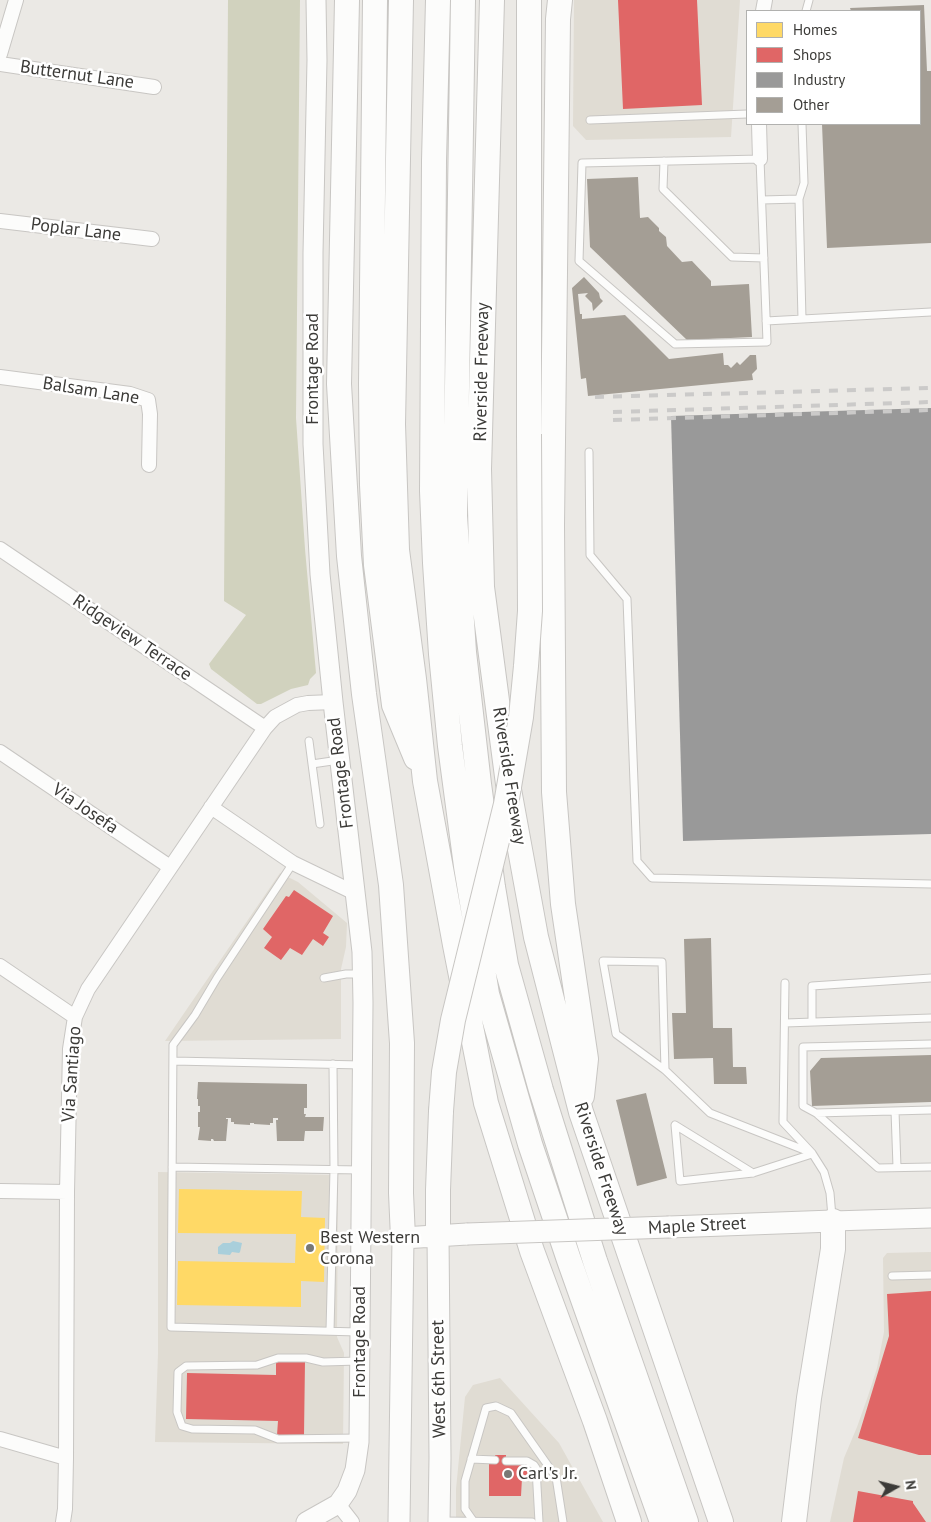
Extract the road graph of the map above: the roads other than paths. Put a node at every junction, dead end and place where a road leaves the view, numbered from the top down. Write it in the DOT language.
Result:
graph roads {
  1 [pos="16,0"];
  2 [pos="316,0"];
  3 [pos="347,0"];
  4 [pos="376,0"];
  5 [pos="401,0"];
  6 [pos="438,0"];
  7 [pos="463,0"];
  8 [pos="492,0"];
  9 [pos="529,0"];
  10 [pos="560,0"];
  11 [pos="0,54"];
  12 [pos="0,64"];
  13 [pos="154,87"];
  14 [pos="746,114"];
  15 [pos="590,120"];
  16 [pos="759,125"];
  17 [pos="802,125"];
  18 [pos="760,159"];
  19 [pos="664,161"];
  20 [pos="799,199"];
  21 [pos="762,200"];
  22 [pos="0,221"];
  23 [pos="152,239"];
  24 [pos="764,258"];
  25 [pos="931,312"];
  26 [pos="802,319"];
  27 [pos="766,321"];
  28 [pos="0,377"];
  29 [pos="589,452"];
  30 [pos="148,465"];
  31 [pos="0,549"];
  32 [pos="333,702"];
  33 [pos="265,728"];
  34 [pos="309,741"];
  35 [pos="0,752"];
  36 [pos="339,760"];
  37 [pos="312,764"];
  38 [pos="425,781"];
  39 [pos="211,807"];
  40 [pos="320,824"];
  41 [pos="293,863"];
  42 [pos="170,867"];
  43 [pos="931,884"];
  44 [pos="355,894"];
  45 [pos="0,966"];
  46 [pos="362,974"];
  47 [pos="324,978"];
  48 [pos="931,978"];
  49 [pos="785,983"];
  50 [pos="75,1017"];
  51 [pos="931,1018"];
  52 [pos="785,1022"];
  53 [pos="812,1022"];
  54 [pos="931,1044"];
  55 [pos="173,1061"];
  56 [pos="333,1064"];
  57 [pos="362,1065"];
  58 [pos="665,1070"];
  59 [pos="931,1110"];
  60 [pos="895,1111"];
  61 [pos="581,1112"];
  62 [pos="816,1113"];
  63 [pos="812,1154"];
  64 [pos="931,1166"];
  65 [pos="172,1167"];
  66 [pos="897,1167"];
  67 [pos="334,1169"];
  68 [pos="361,1170"];
  69 [pos="753,1173"];
  70 [pos="0,1191"];
  71 [pos="67,1192"];
  72 [pos="931,1218"];
  73 [pos="832,1221"];
  74 [pos="438,1235"];
  75 [pos="403,1238"];
  76 [pos="931,1275"];
  77 [pos="892,1276"];
  78 [pos="330,1331"];
  79 [pos="360,1332"];
  80 [pos="360,1360"];
  81 [pos="359,1438"];
  82 [pos="0,1439"];
  83 [pos="66,1458"];
  84 [pos="471,1459"];
  85 [pos="495,1460"];
  86 [pos="506,1461"];
  87 [pos="338,1504"];
  88 [pos="439,1521"];
  89 [pos="63,1522"];
  90 [pos="306,1522"];
  91 [pos="352,1522"];
  92 [pos="399,1522"];
  93 [pos="474,1522"];
  94 [pos="532,1522"];
  95 [pos="538,1522"];
  96 [pos="563,1522"];
  97 [pos="629,1522"];
  98 [pos="662,1522"];
  99 [pos="686,1522"];
  100 [pos="720,1522"];
  101 [pos="794,1522"];
  1 -- 11 [label="street"];
  2 -- 32 [label="main road, Frontage Road"];
  3 -- 75 [label="highway"];
  4 -- 38 [label="highway"];
  5 -- 38 [label="highway"];
  6 -- 98 [label="highway"];
  7 -- 99 [label="highway"];
  8 -- 61 [label="highway, Riverside Freeway"];
  9 -- 74 [label="highway, bridge"];
  10 -- 61 [label="highway"];
  12 -- 13 [label="street, Butternut Lane"];
  14 -- 15 [label="lane"];
  16 -- 18 [label="street"];
  17 -- 20 [label="lane"];
  18 -- 19 [label="lane"];
  18 -- 21 [label="lane"];
  19 -- 24 [label="lane"];
  19 -- 27 [label="lane"];
  20 -- 21 [label="lane"];
  20 -- 26 [label="lane"];
  21 -- 24 [label="lane"];
  22 -- 23 [label="street, Poplar Lane"];
  24 -- 27 [label="lane"];
  25 -- 26 [label="lane"];
  26 -- 27 [label="lane"];
  28 -- 30 [label="street, Balsam Lane"];
  29 -- 43 [label="lane"];
  31 -- 33 [label="street, Ridgeview Terrace"];
  32 -- 33 [label="street, Via Santiago"];
  32 -- 36 [label="main road, Frontage Road"];
  33 -- 39 [label="street, Via Santiago"];
  34 -- 37 [label="lane"];
  35 -- 42 [label="street, Via Josefa"];
  36 -- 37 [label="lane"];
  36 -- 44 [label="main road, Frontage Road"];
  37 -- 40 [label="lane"];
  38 -- 97 [label="highway"];
  39 -- 41 [label="street"];
  39 -- 42 [label="street, Via Santiago"];
  41 -- 44 [label="street"];
  41 -- 55 [label="lane"];
  42 -- 50 [label="street, Via Santiago"];
  44 -- 46 [label="main road, Frontage Road"];
  45 -- 50 [label="street"];
  46 -- 47 [label="lane"];
  46 -- 57 [label="main road, Frontage Road"];
  48 -- 53 [label="lane"];
  49 -- 52 [label="lane"];
  50 -- 71 [label="street, Via Santiago"];
  51 -- 53 [label="lane"];
  52 -- 53 [label="lane"];
  52 -- 63 [label="lane"];
  54 -- 62 [label="lane"];
  55 -- 56 [label="lane"];
  55 -- 65 [label="lane"];
  56 -- 57 [label="lane"];
  56 -- 67 [label="lane"];
  57 -- 68 [label="main road, Frontage Road"];
  58 -- 58 [label="lane"];
  58 -- 63 [label="lane"];
  59 -- 60 [label="lane"];
  60 -- 62 [label="lane"];
  60 -- 66 [label="lane"];
  61 -- 100 [label="highway, Riverside Freeway"];
  62 -- 66 [label="lane"];
  63 -- 69 [label="lane"];
  63 -- 73 [label="lane"];
  64 -- 66 [label="lane"];
  65 -- 67 [label="lane"];
  65 -- 78 [label="lane"];
  67 -- 68 [label="lane"];
  67 -- 78 [label="lane"];
  68 -- 79 [label="main road, Frontage Road"];
  69 -- 69 [label="lane"];
  70 -- 71 [label="street"];
  71 -- 83 [label="street, Via Santiago"];
  72 -- 73 [label="main road, Maple Street"];
  73 -- 74 [label="main road, Maple Street, bridge"];
  73 -- 101 [label="highway"];
  74 -- 75 [label="main road, Maple Street"];
  74 -- 88 [label="main road, West 6th Street"];
  75 -- 92 [label="main road, West 6th Street"];
  76 -- 77 [label="lane"];
  78 -- 79 [label="lane"];
  79 -- 80 [label="main road, Frontage Road"];
  80 -- 81 [label="main road, Frontage Road"];
  80 -- 81 [label="lane"];
  81 -- 87 [label="main road, Frontage Road"];
  82 -- 83 [label="street"];
  83 -- 89 [label="street, Via Santiago"];
  84 -- 85 [label="lane"];
  84 -- 93 [label="lane"];
  84 -- 96 [label="lane"];
  86 -- 95 [label="lane"];
  87 -- 90 [label="main road"];
  87 -- 91 [label="street"];
  88 -- 93 [label="lane"];
  93 -- 94 [label="lane"];
}
